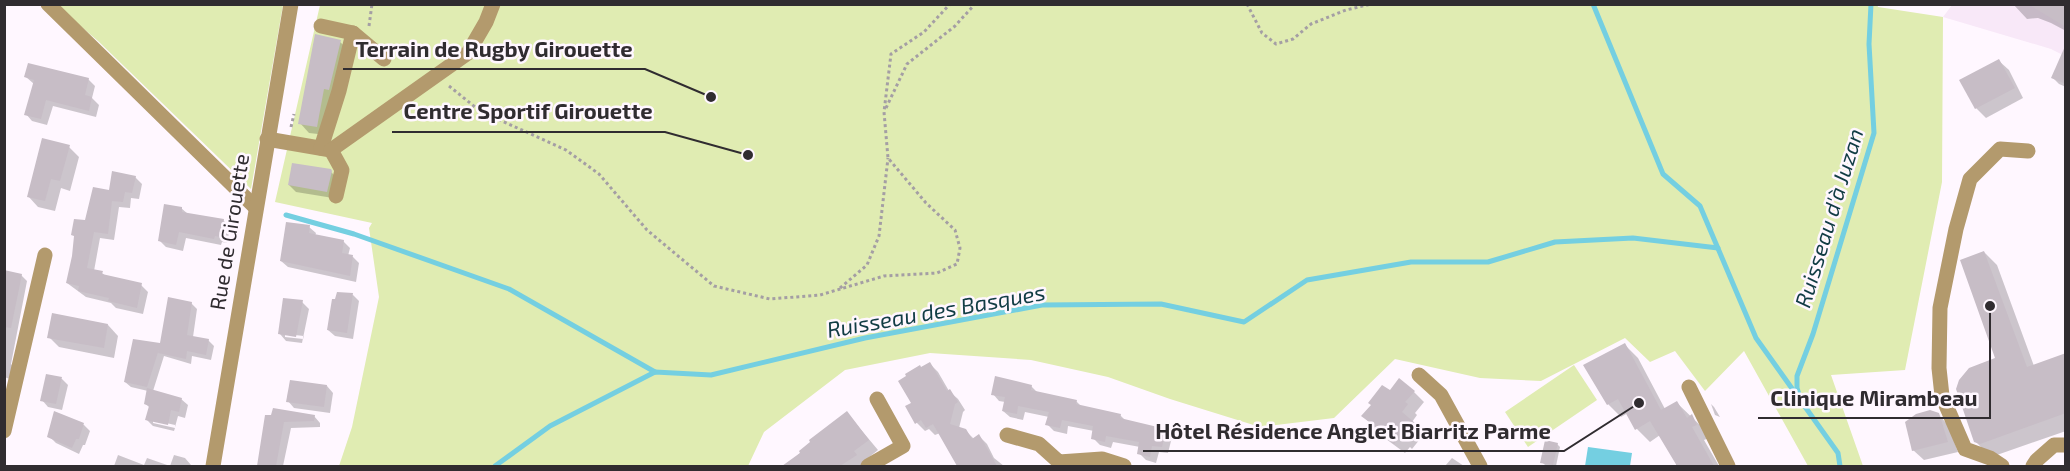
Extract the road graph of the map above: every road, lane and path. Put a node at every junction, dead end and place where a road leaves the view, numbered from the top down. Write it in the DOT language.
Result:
graph roads {
  1 [pos="48,4"];
  2 [pos="291,4"];
  3 [pos="494,4"];
  4 [pos="950,4"];
  5 [pos="975,4"];
  6 [pos="1247,4"];
  7 [pos="1371,4"];
  8 [pos="321,26"];
  9 [pos="353,33"];
  10 [pos="384,59"];
  11 [pos="438,76"];
  12 [pos="884,112"];
  13 [pos="294,114"];
  14 [pos="295,129"];
  15 [pos="267,139"];
  16 [pos="326,149"];
  17 [pos="2028,152"];
  18 [pos="888,158"];
  19 [pos="336,196"];
  20 [pos="256,208"];
  21 [pos="45,255"];
  22 [pos="839,289"];
  23 [pos="1419,375"];
  24 [pos="1689,387"];
  25 [pos="877,399"];
  26 [pos="4,430"];
  27 [pos="1007,435"];
  28 [pos="2066,445"];
  29 [pos="1057,464"];
  30 [pos="213,466"];
  31 [pos="868,466"];
  32 [pos="1124,466"];
  33 [pos="1480,466"];
  34 [pos="1728,466"];
  35 [pos="2002,466"];
  36 [pos="2033,466"];
  1 -- 20 [label="street"];
  2 -- 15 [label="street, Rue de Girouette"];
  3 -- 11 [label="street"];
  4 -- 12 [label="path"];
  5 -- 12 [label="path"];
  6 -- 7 [label="path"];
  8 -- 9 [label="street"];
  9 -- 10 [label="street"];
  9 -- 16 [label="street"];
  11 -- 16 [label="street"];
  11 -- 22 [label="path"];
  12 -- 18 [label="path"];
  13 -- 14 [label="path"];
  15 -- 16 [label="street"];
  15 -- 20 [label="street, Rue de Girouette"];
  16 -- 19 [label="street"];
  17 -- 35 [label="street"];
  18 -- 22 [label="path"];
  18 -- 22 [label="path"];
  20 -- 30 [label="street, Rue de Girouette"];
  21 -- 26 [label="street"];
  23 -- 33 [label="street"];
  24 -- 34 [label="street"];
  25 -- 31 [label="street"];
  27 -- 29 [label="street"];
  28 -- 36 [label="street"];
  29 -- 32 [label="street"];
}
